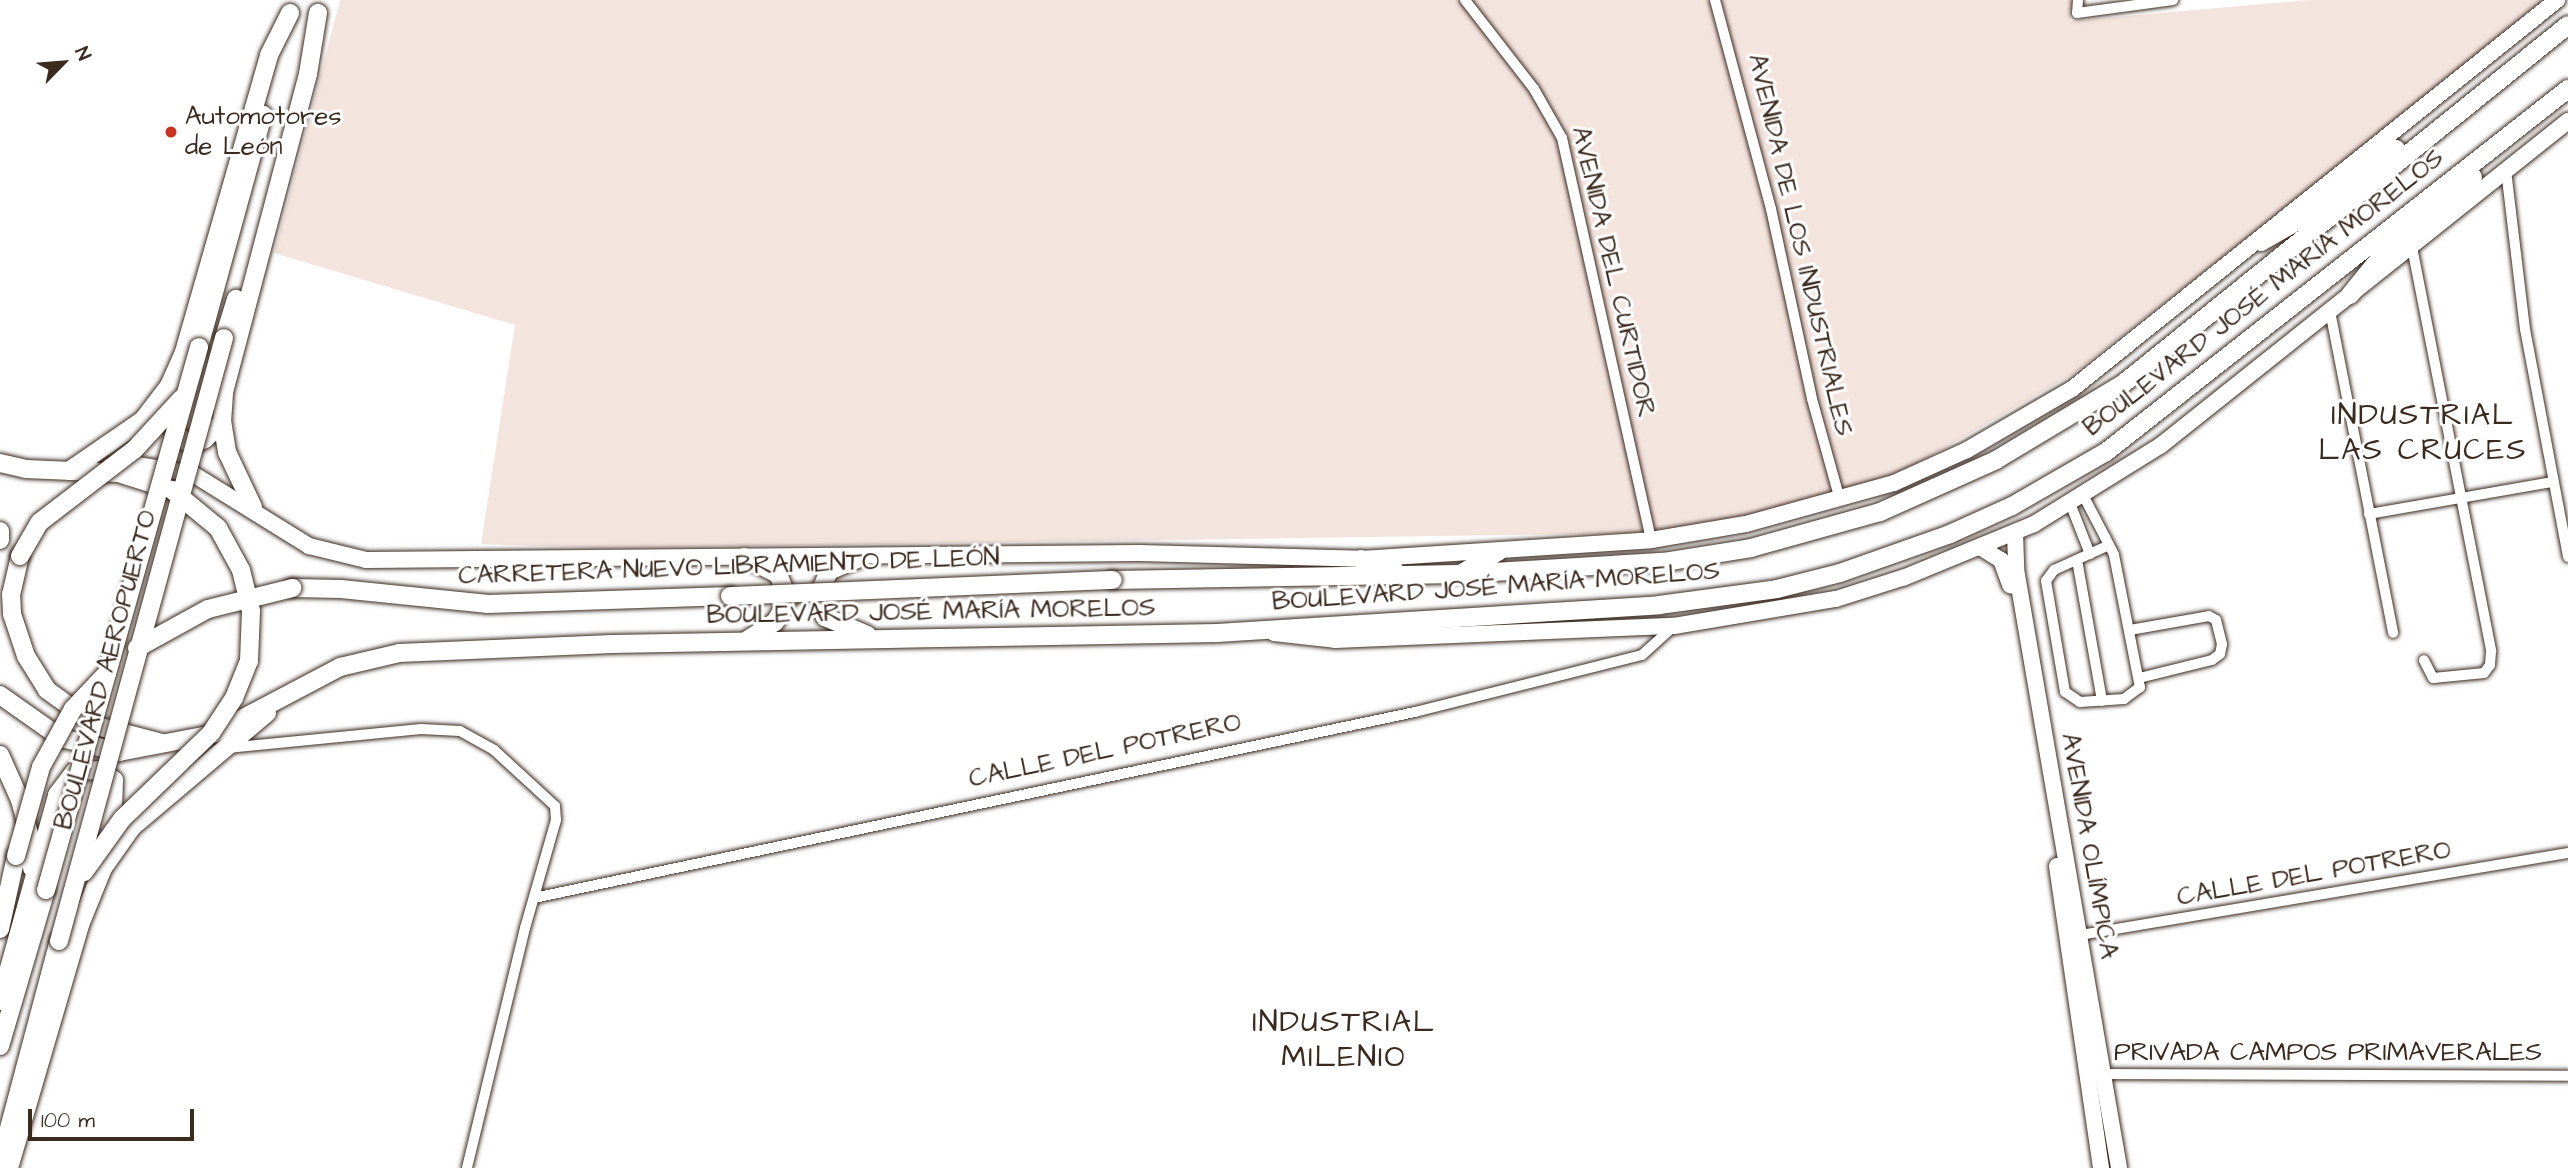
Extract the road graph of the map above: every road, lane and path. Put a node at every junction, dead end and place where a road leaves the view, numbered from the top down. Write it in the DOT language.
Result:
graph roads {
  1 [pos="1465,0"];
  2 [pos="1715,0"];
  3 [pos="2078,0"];
  4 [pos="2173,0"];
  5 [pos="2557,0"];
  6 [pos="292,6"];
  7 [pos="320,6"];
  8 [pos="2568,25"];
  9 [pos="2568,89"];
  10 [pos="2473,100"];
  11 [pos="2568,121"];
  12 [pos="2512,133"];
  13 [pos="2506,170"];
  14 [pos="2261,242"];
  15 [pos="2412,247"];
  16 [pos="2350,295"];
  17 [pos="2330,311"];
  18 [pos="184,352"];
  19 [pos="187,392"];
  20 [pos="222,422"];
  21 [pos="0,463"];
  22 [pos="69,471"];
  23 [pos="2552,482"];
  24 [pos="2076,499"];
  25 [pos="1840,500"];
  26 [pos="2460,502"];
  27 [pos="253,507"];
  28 [pos="2369,514"];
  29 [pos="0,531"];
  30 [pos="2015,533"];
  31 [pos="0,540"];
  32 [pos="1651,540"];
  33 [pos="2109,545"];
  34 [pos="1980,547"];
  35 [pos="1498,552"];
  36 [pos="2090,554"];
  37 [pos="744,557"];
  38 [pos="862,557"];
  39 [pos="2568,557"];
  40 [pos="1361,559"];
  41 [pos="2077,560"];
  42 [pos="1459,574"];
  43 [pos="1409,576"];
  44 [pos="1113,580"];
  45 [pos="1674,626"];
  46 [pos="2130,630"];
  47 [pos="1257,631"];
  48 [pos="2393,633"];
  49 [pos="881,639"];
  50 [pos="746,641"];
  51 [pos="2424,660"];
  52 [pos="2139,678"];
  53 [pos="0,695"];
  54 [pos="282,698"];
  55 [pos="2102,701"];
  56 [pos="166,744"];
  57 [pos="227,748"];
  58 [pos="0,755"];
  59 [pos="2568,853"];
  60 [pos="534,898"];
  61 [pos="67,911"];
  62 [pos="24,916"];
  63 [pos="80,925"];
  64 [pos="0,929"];
  65 [pos="2075,936"];
  66 [pos="0,1000"];
  67 [pos="1,1043"];
  68 [pos="2088,1073"];
  69 [pos="2106,1075"];
  70 [pos="2568,1076"];
  71 [pos="0,1162"];
  72 [pos="9,1168"];
  73 [pos="467,1168"];
  74 [pos="2101,1168"];
  75 [pos="2119,1168"];
  1 -- 32 [label="street, AVENIDA DEL CURTIDOR"];
  2 -- 25 [label="street, AVENIDA DE LOS INDUSTRIALES"];
  3 -- 4 [label="street"];
  5 -- 14 [label="street"];
  6 -- 18 [label="main road"];
  6 -- 19 [label="main road, BOULEVARD AEROPUERTO, bridge"];
  7 -- 20 [label="main road"];
  7 -- 61 [label="main road, BOULEVARD AEROPUERTO, bridge"];
  8 -- 10 [label="main road, BOULEVARD JOSÉ MARÍA MORELOS"];
  9 -- 12 [label="main road, BOULEVARD JOSÉ MARÍA MORELOS"];
  10 -- 14 [label="main road"];
  10 -- 42 [label="main road, BOULEVARD JOSÉ MARÍA MORELOS"];
  11 -- 13 [label="street"];
  12 -- 16 [label="main road"];
  12 -- 47 [label="main road, BOULEVARD JOSÉ MARÍA MORELOS"];
  13 -- 15 [label="street"];
  13 -- 23 [label="street"];
  14 -- 25 [label="street"];
  15 -- 16 [label="street"];
  15 -- 26 [label="street"];
  16 -- 17 [label="street"];
  17 -- 24 [label="street"];
  17 -- 28 [label="street"];
  18 -- 20 [label="main road"];
  18 -- 22 [label="main road"];
  19 -- 56 [label="main road, bridge"];
  19 -- 67 [label="main road, BOULEVARD AEROPUERTO, bridge"];
  20 -- 27 [label="main road"];
  21 -- 22 [label="main road"];
  22 -- 27 [label="street"];
  22 -- 61 [label="main road, bridge"];
  23 -- 26 [label="street"];
  23 -- 39 [label="street"];
  24 -- 30 [label="street"];
  24 -- 33 [label="street"];
  24 -- 36 [label="street"];
  25 -- 32 [label="street"];
  26 -- 28 [label="street"];
  26 -- 51 [label="street"];
  27 -- 37 [label="street"];
  28 -- 48 [label="street"];
  29 -- 31 [label="main road"];
  30 -- 34 [label="street"];
  30 -- 65 [label="street, AVENIDA OLÍMPICA"];
  32 -- 35 [label="street"];
  33 -- 36 [label="street"];
  33 -- 46 [label="street"];
  34 -- 45 [label="street"];
  34 -- 65 [label="street, AVENIDA OLÍMPICA"];
  35 -- 40 [label="street"];
  35 -- 42 [label="main road"];
  36 -- 41 [label="street"];
  37 -- 38 [label="street"];
  37 -- 50 [label="main road"];
  38 -- 40 [label="street"];
  38 -- 49 [label="main road"];
  40 -- 43 [label="main road"];
  41 -- 55 [label="street"];
  41 -- 55 [label="street"];
  42 -- 43 [label="main road, BOULEVARD JOSÉ MARÍA MORELOS"];
  43 -- 44 [label="main road, BOULEVARD JOSÉ MARÍA MORELOS"];
  44 -- 64 [label="main road, CARRETERA NUEVO LIBRAMIENTO DE LEÓN, bridge"];
  45 -- 47 [label="street"];
  45 -- 60 [label="street, CALLE DEL POTRERO"];
  46 -- 52 [label="street"];
  46 -- 52 [label="street"];
  47 -- 49 [label="main road, BOULEVARD JOSÉ MARÍA MORELOS"];
  49 -- 50 [label="main road, BOULEVARD JOSÉ MARÍA MORELOS"];
  50 -- 54 [label="main road, BOULEVARD JOSÉ MARÍA MORELOS"];
  52 -- 55 [label="street"];
  53 -- 56 [label="main road"];
  54 -- 56 [label="main road"];
  54 -- 57 [label="main road"];
  57 -- 60 [label="street"];
  57 -- 63 [label="main road"];
  58 -- 62 [label="main road"];
  59 -- 65 [label="street, CALLE DEL POTRERO"];
  60 -- 73 [label="street"];
  61 -- 71 [label="main road, BOULEVARD AEROPUERTO, bridge"];
  62 -- 63 [label="main road"];
  62 -- 66 [label="main road"];
  63 -- 72 [label="main road"];
  65 -- 68 [label="street, AVENIDA OLÍMPICA"];
  65 -- 69 [label="street, AVENIDA OLÍMPICA"];
  68 -- 69 [label="street, PRIVADA CAMPOS PRIMAVERALES"];
  68 -- 74 [label="street, AVENIDA OLÍMPICA"];
  69 -- 70 [label="street, PRIVADA CAMPOS PRIMAVERALES"];
  69 -- 75 [label="street, AVENIDA OLÍMPICA"];
}
